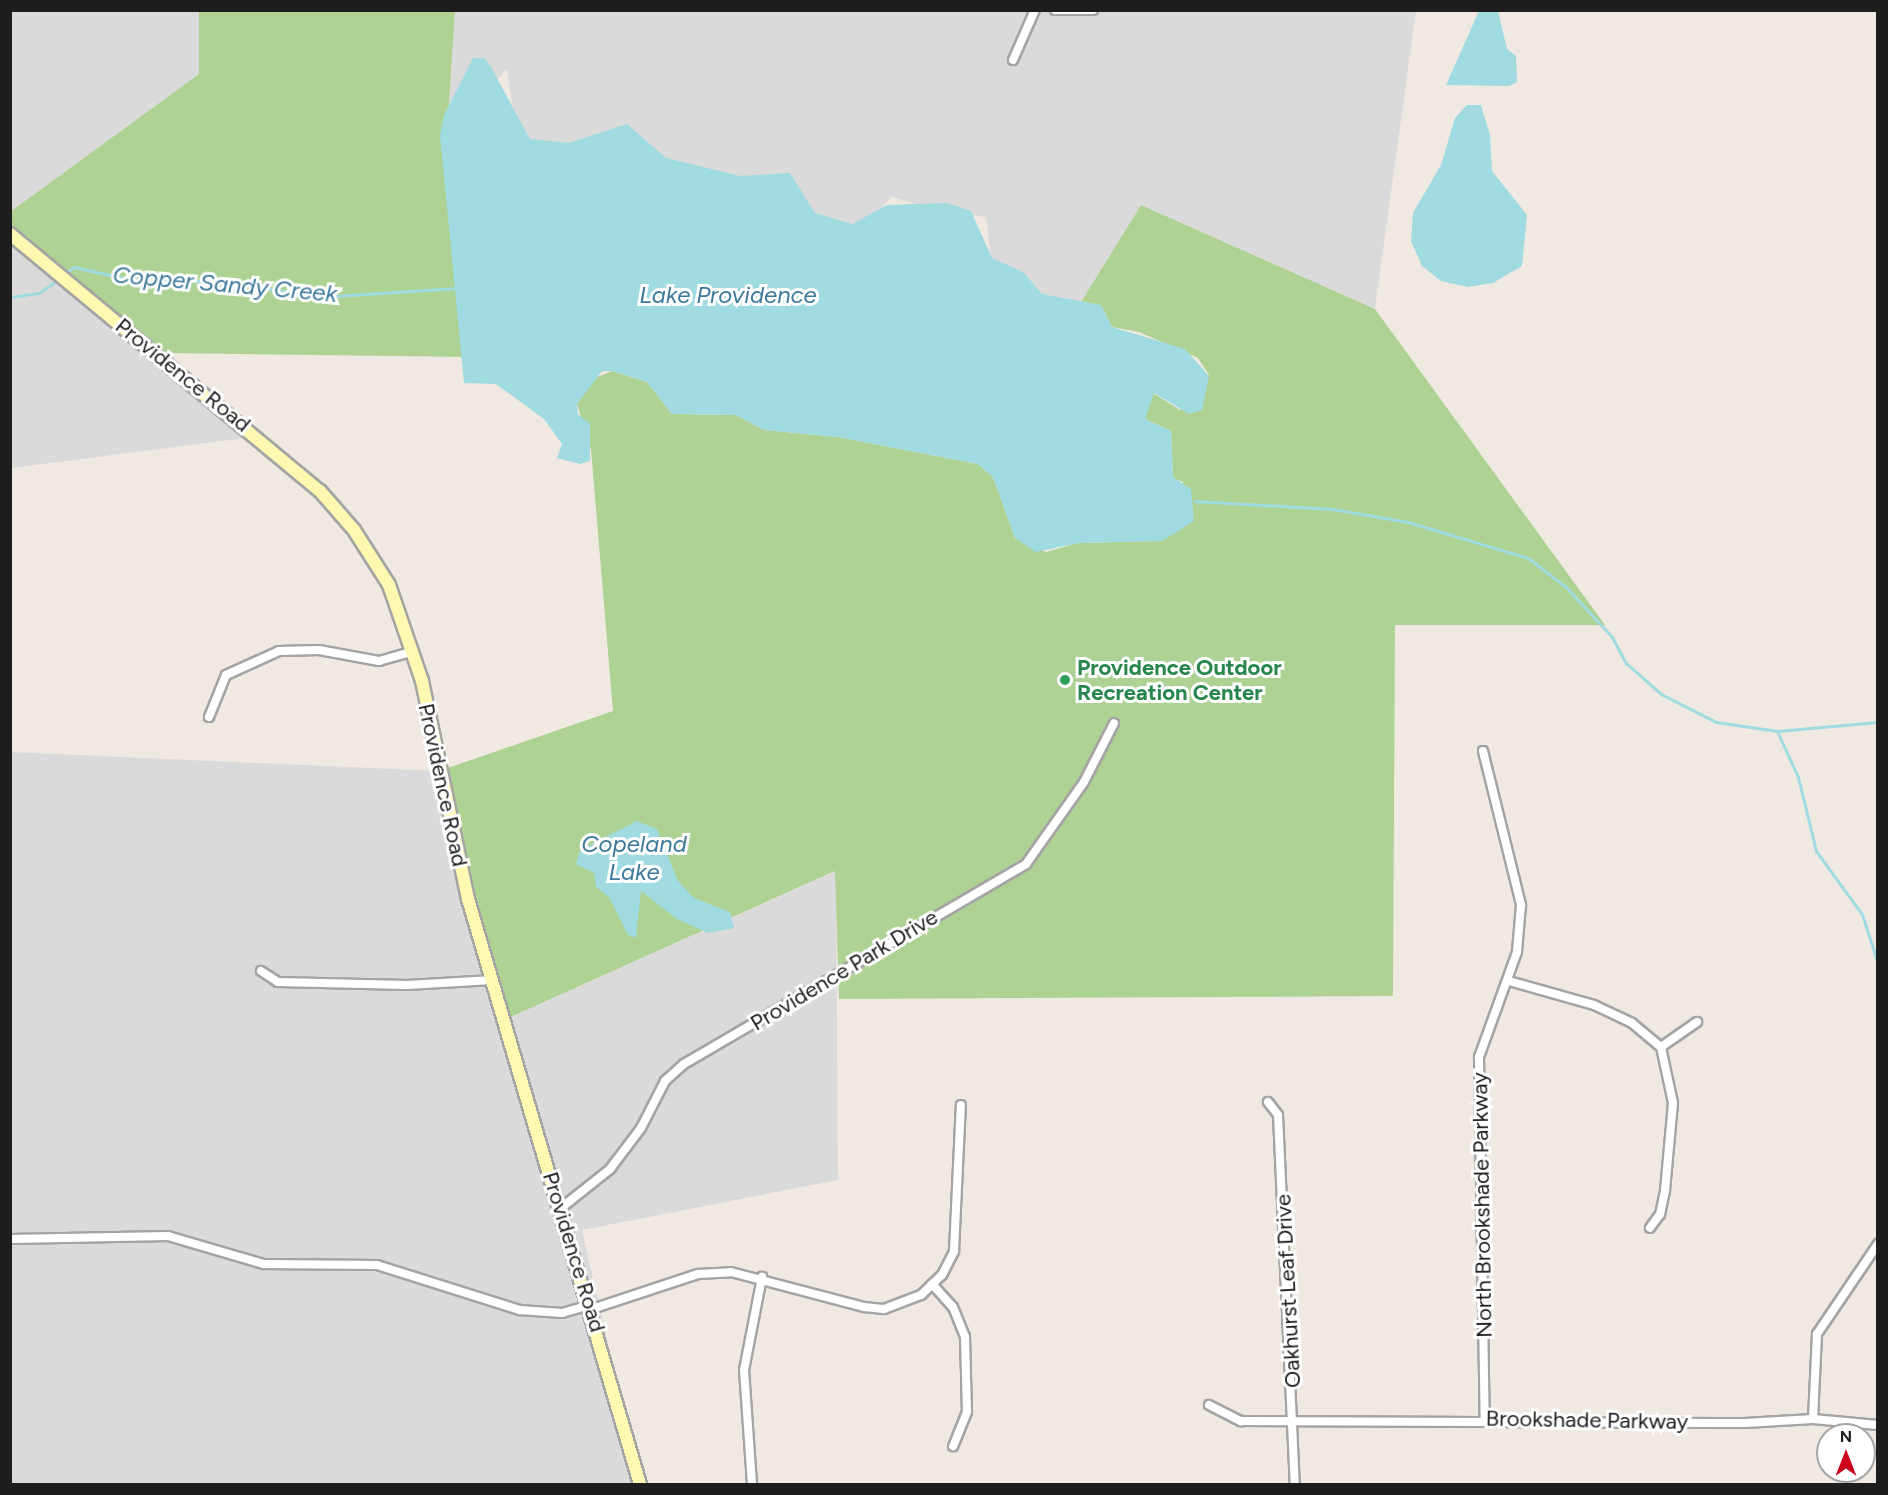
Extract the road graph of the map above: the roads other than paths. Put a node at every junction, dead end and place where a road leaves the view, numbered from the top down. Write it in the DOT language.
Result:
graph roads {
  1 [pos="1035,10"];
  2 [pos="1055,10"];
  3 [pos="1093,10"];
  4 [pos="1013,60"];
  5 [pos="10,234"];
  6 [pos="414,651"];
  7 [pos="209,717"];
  8 [pos="1114,723"];
  9 [pos="1483,751"];
  10 [pos="261,971"];
  11 [pos="493,980"];
  12 [pos="1509,981"];
  13 [pos="1696,1022"];
  14 [pos="1661,1047"];
  15 [pos="1268,1102"];
  16 [pos="961,1105"];
  17 [pos="561,1208"];
  18 [pos="1650,1228"];
  19 [pos="10,1239"];
  20 [pos="1878,1244"];
  21 [pos="762,1277"];
  22 [pos="932,1284"];
  23 [pos="591,1307"];
  24 [pos="1209,1405"];
  25 [pos="1296,1418"];
  26 [pos="1485,1419"];
  27 [pos="1813,1419"];
  28 [pos="1878,1425"];
  29 [pos="953,1446"];
  30 [pos="640,1485"];
  31 [pos="752,1485"];
  32 [pos="1295,1485"];
  1 -- 4 [label="street"];
  2 -- 3 [label="street"];
  5 -- 6 [label="street, Providence Road"];
  6 -- 7 [label="street"];
  6 -- 11 [label="street, Providence Road"];
  8 -- 17 [label="street, Providence Park Drive"];
  9 -- 12 [label="street, North Brookshade Parkway"];
  10 -- 11 [label="street"];
  11 -- 17 [label="street, Providence Road"];
  12 -- 14 [label="street"];
  12 -- 26 [label="street, North Brookshade Parkway"];
  13 -- 14 [label="street"];
  14 -- 18 [label="street"];
  15 -- 25 [label="street, Oakhurst Leaf Drive"];
  16 -- 22 [label="street"];
  17 -- 23 [label="street, Providence Road"];
  19 -- 23 [label="street"];
  20 -- 27 [label="street"];
  21 -- 22 [label="street"];
  21 -- 23 [label="street"];
  21 -- 31 [label="street"];
  22 -- 29 [label="street"];
  23 -- 30 [label="street, Providence Road"];
  24 -- 25 [label="street, Brookshade Parkway"];
  25 -- 26 [label="street, Brookshade Parkway"];
  25 -- 32 [label="street, Oakhurst Leaf Drive"];
  26 -- 27 [label="street, Brookshade Parkway"];
  27 -- 28 [label="street, Brookshade Parkway"];
}
